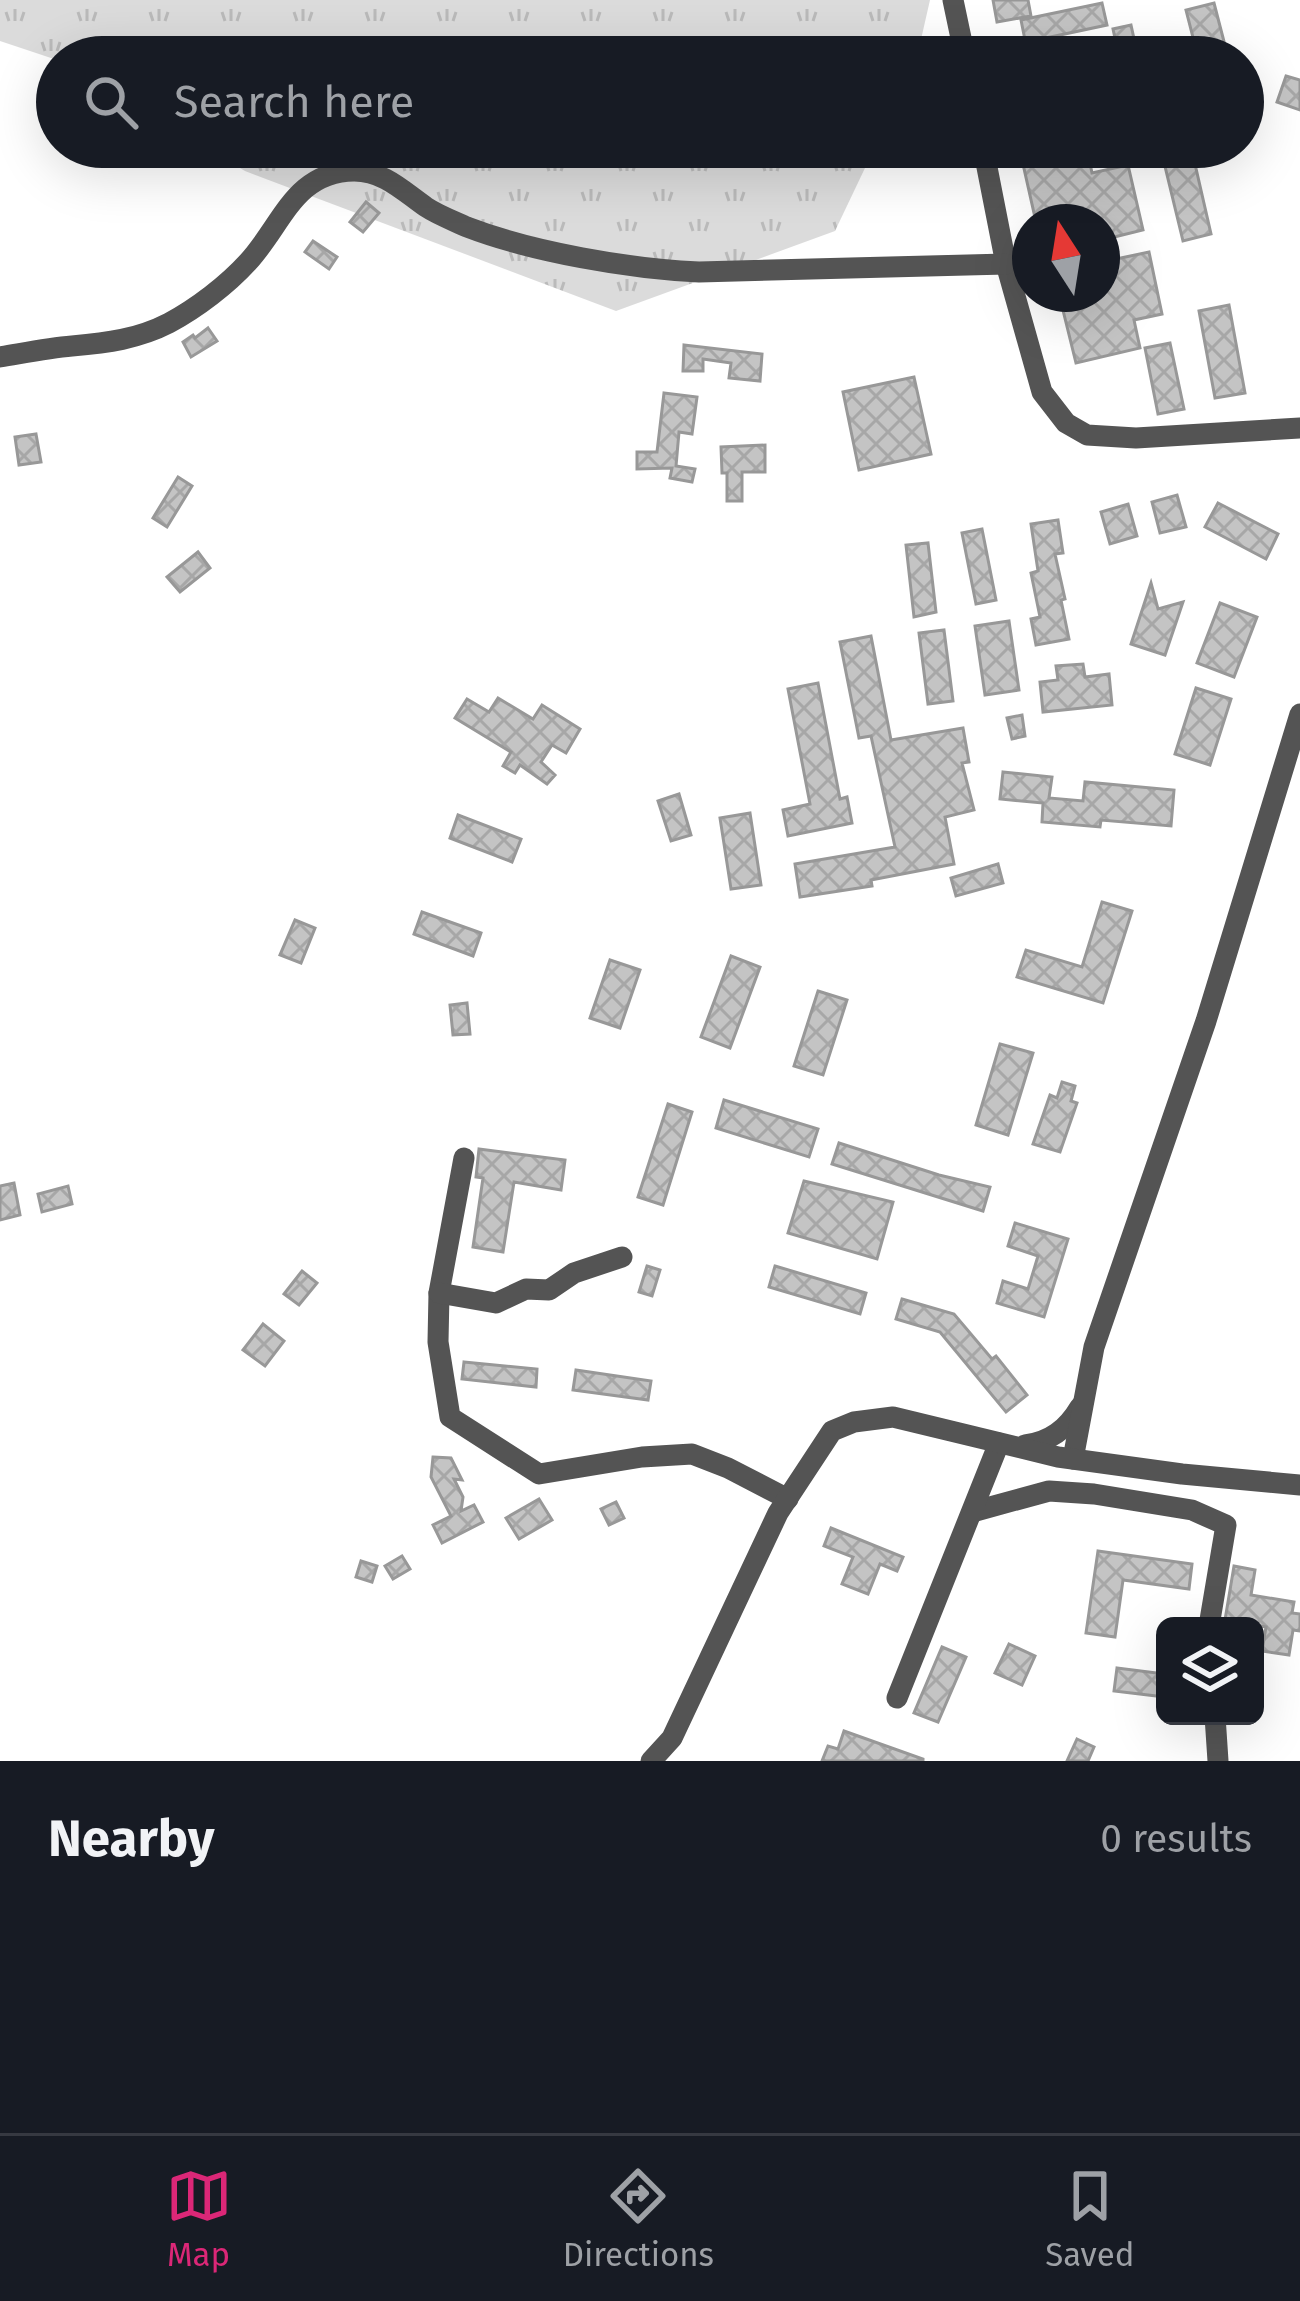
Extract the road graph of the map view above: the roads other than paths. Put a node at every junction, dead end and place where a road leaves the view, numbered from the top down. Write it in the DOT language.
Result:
graph roads {
  1 [pos="953,0"];
  2 [pos="960,36"];
  3 [pos="986,168"];
  4 [pos="1006,264"];
  5 [pos="0,357"];
  6 [pos="1300,428"];
  7 [pos="1300,714"];
  8 [pos="464,1158"];
  9 [pos="622,1257"];
  10 [pos="439,1293"];
  11 [pos="1085,1394"];
  12 [pos="1006,1444"];
  13 [pos="1073,1459"];
  14 [pos="1300,1485"];
  15 [pos="788,1498"];
  16 [pos="972,1512"];
  17 [pos="1211,1617"];
  18 [pos="897,1698"];
  19 [pos="1216,1725"];
  20 [pos="651,1761"];
  21 [pos="1218,1761"];
  1 -- 2 [label="street"];
  3 -- 4 [label="street"];
  4 -- 5 [label="street"];
  4 -- 6 [label="street"];
  7 -- 11 [label="street"];
  8 -- 10 [label="street"];
  9 -- 10 [label="street"];
  10 -- 15 [label="street"];
  11 -- 12 [label="street"];
  11 -- 13 [label="street"];
  12 -- 13 [label="street"];
  12 -- 15 [label="street"];
  12 -- 16 [label="street"];
  13 -- 14 [label="street"];
  15 -- 20 [label="street"];
  16 -- 17 [label="street"];
  16 -- 18 [label="street"];
  19 -- 21 [label="street"];
}
